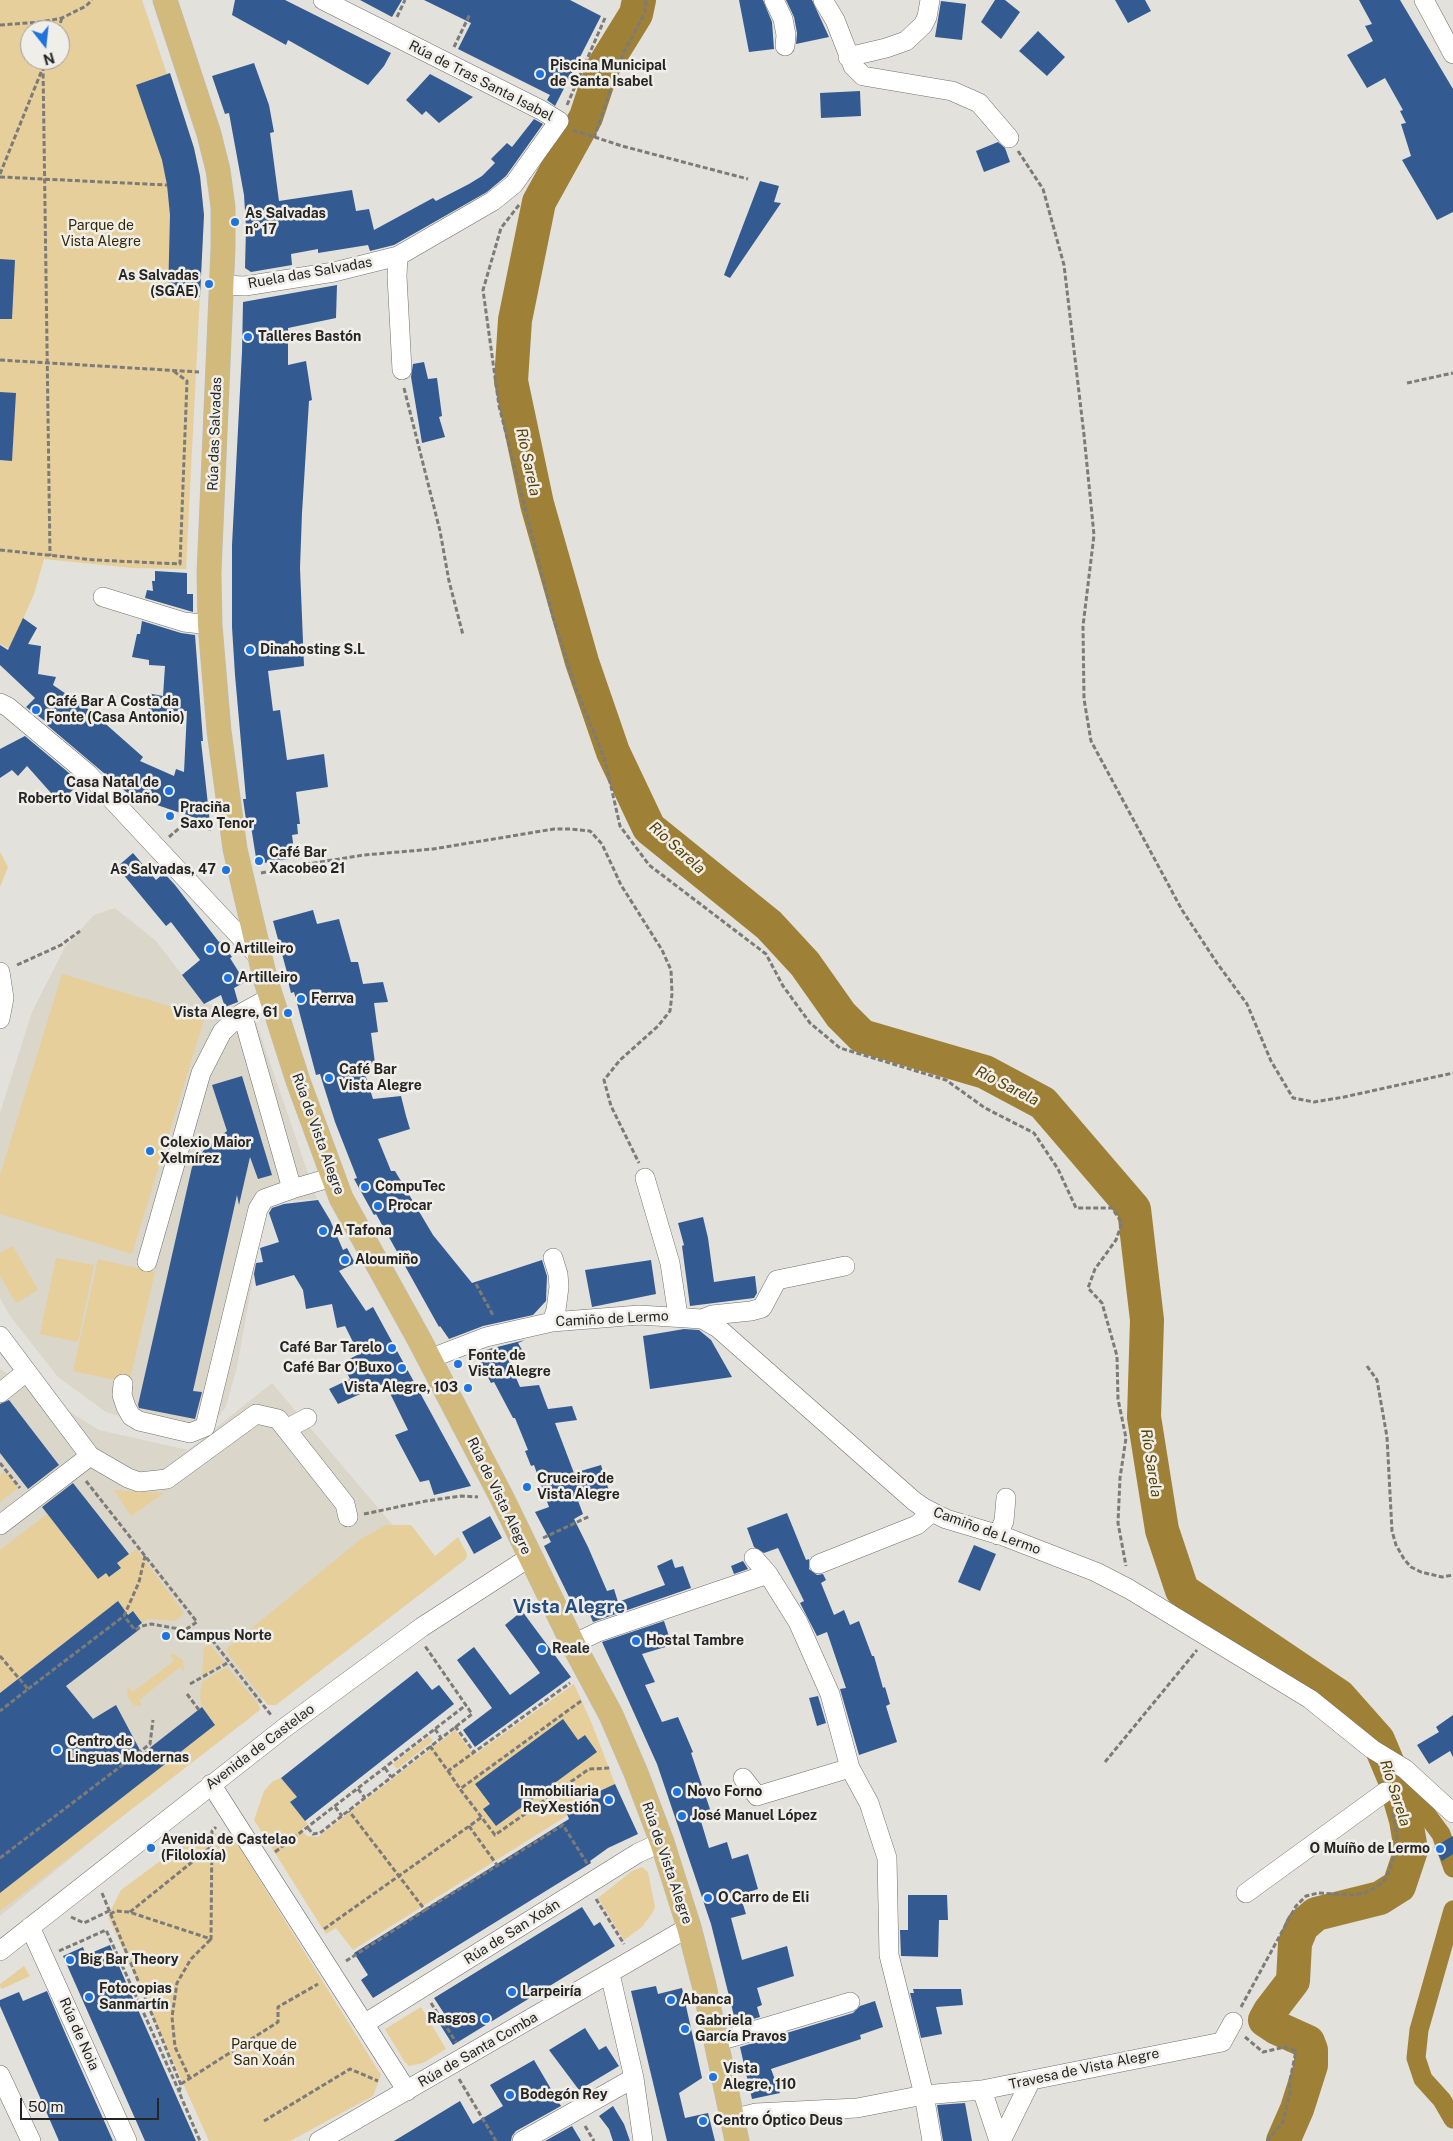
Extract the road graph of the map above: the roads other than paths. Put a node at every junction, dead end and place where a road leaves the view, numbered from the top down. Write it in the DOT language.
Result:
graph roads {
  1 [pos="164,0"];
  2 [pos="323,0"];
  3 [pos="774,0"];
  4 [pos="823,0"];
  5 [pos="930,0"];
  6 [pos="1424,0"];
  7 [pos="785,46"];
  8 [pos="1453,54"];
  9 [pos="848,58"];
  10 [pos="1009,138"];
  11 [pos="398,256"];
  12 [pos="222,285"];
  13 [pos="402,370"];
  14 [pos="103,598"];
  15 [pos="210,625"];
  16 [pos="0,703"];
  17 [pos="241,875"];
  18 [pos="260,958"];
  19 [pos="0,972"];
  20 [pos="271,997"];
  21 [pos="242,1014"];
  22 [pos="0,1019"];
  23 [pos="333,1177"];
  24 [pos="645,1178"];
  25 [pos="292,1189"];
  26 [pos="553,1258"];
  27 [pos="147,1262"];
  28 [pos="845,1266"];
  29 [pos="678,1316"];
  30 [pos="702,1319"];
  31 [pos="552,1322"];
  32 [pos="0,1336"];
  33 [pos="429,1359"];
  34 [pos="26,1372"];
  35 [pos="123,1384"];
  36 [pos="0,1393"];
  37 [pos="307,1418"];
  38 [pos="286,1429"];
  39 [pos="90,1456"];
  40 [pos="1006,1498"];
  41 [pos="932,1512"];
  42 [pos="348,1517"];
  43 [pos="0,1526"];
  44 [pos="998,1535"];
  45 [pos="536,1548"];
  46 [pos="754,1558"];
  47 [pos="818,1564"];
  48 [pos="768,1574"];
  49 [pos="573,1644"];
  50 [pos="850,1768"];
  51 [pos="743,1778"];
  52 [pos="211,1784"];
  53 [pos="1387,1797"];
  54 [pos="1453,1813"];
  55 [pos="662,1842"];
  56 [pos="1246,1893"];
  57 [pos="689,1926"];
  58 [pos="30,1927"];
  59 [pos="0,1951"];
  60 [pos="610,1974"];
  61 [pos="850,2002"];
  62 [pos="1233,2022"];
  63 [pos="364,2024"];
  64 [pos="716,2042"];
  65 [pos="0,2075"];
  66 [pos="634,2078"];
  67 [pos="1031,2080"];
  68 [pos="982,2090"];
  69 [pos="407,2091"];
  70 [pos="924,2095"];
  71 [pos="735,2130"];
  72 [pos="31,2141"];
  73 [pos="127,2141"];
  74 [pos="319,2141"];
  75 [pos="522,2141"];
  76 [pos="643,2141"];
  77 [pos="932,2141"];
  78 [pos="1000,2141"];
  1 -- 12 [label="main road, Rúa das Salvadas"];
  2 -- 11 [label="street, Rúa de Tras Santa Isabel"];
  3 -- 7 [label="street"];
  4 -- 9 [label="street"];
  5 -- 9 [label="street"];
  6 -- 8 [label="street"];
  9 -- 10 [label="street"];
  11 -- 12 [label="street, Ruela das Salvadas"];
  11 -- 13 [label="street"];
  12 -- 15 [label="main road, Rúa das Salvadas"];
  14 -- 15 [label="street"];
  15 -- 17 [label="main road, Rúa das Salvadas"];
  16 -- 18 [label="street, Rúa de Vista Alegre"];
  17 -- 18 [label="main road, Rúa de Vista Alegre"];
  18 -- 20 [label="main road, Rúa de Vista Alegre"];
  19 -- 22 [label="street"];
  20 -- 21 [label="street"];
  20 -- 23 [label="main road, Rúa de Vista Alegre"];
  21 -- 25 [label="street"];
  21 -- 27 [label="street"];
  23 -- 25 [label="street"];
  23 -- 33 [label="main road, Rúa de Vista Alegre"];
  24 -- 29 [label="street"];
  25 -- 35 [label="street"];
  26 -- 31 [label="street"];
  28 -- 30 [label="street"];
  29 -- 30 [label="street, Camiño de Lermo"];
  29 -- 31 [label="street, Camiño de Lermo"];
  30 -- 41 [label="street, Camiño de Lermo"];
  31 -- 33 [label="street, Camiño de Lermo"];
  32 -- 34 [label="street"];
  33 -- 45 [label="main road, Rúa de Vista Alegre"];
  34 -- 36 [label="street"];
  34 -- 39 [label="street"];
  37 -- 38 [label="street"];
  38 -- 39 [label="street"];
  38 -- 42 [label="street"];
  39 -- 43 [label="street"];
  40 -- 44 [label="street"];
  41 -- 44 [label="street, Camiño de Lermo"];
  41 -- 47 [label="street"];
  44 -- 54 [label="street, Camiño de Lermo"];
  45 -- 49 [label="main road, Rúa de Vista Alegre"];
  45 -- 52 [label="street, Avenida de Castelao"];
  46 -- 48 [label="street"];
  48 -- 49 [label="street"];
  48 -- 50 [label="street"];
  49 -- 55 [label="main road, Rúa de Vista Alegre"];
  50 -- 51 [label="street"];
  50 -- 70 [label="street"];
  52 -- 58 [label="street, Avenida de Castelao"];
  52 -- 63 [label="street"];
  53 -- 56 [label="street"];
  55 -- 57 [label="main road, Rúa de Vista Alegre"];
  55 -- 63 [label="street, Rúa de San Xoán"];
  57 -- 60 [label="street, Rúa de Santa Comba"];
  57 -- 64 [label="main road, Rúa de Vista Alegre"];
  58 -- 59 [label="street, Avenida de Castelao"];
  58 -- 73 [label="street, Rúa de Noia"];
  60 -- 66 [label="street"];
  60 -- 69 [label="street, Rúa de Santa Comba"];
  61 -- 64 [label="street"];
  62 -- 67 [label="street, Travesa de Vista Alegre"];
  63 -- 69 [label="street"];
  64 -- 71 [label="main road, Rúa de Vista Alegre"];
  65 -- 72 [label="street"];
  66 -- 75 [label="street"];
  66 -- 76 [label="street"];
  67 -- 68 [label="street, Travesa de Vista Alegre"];
  67 -- 78 [label="street"];
  68 -- 70 [label="street, Travesa de Vista Alegre"];
  68 -- 78 [label="street"];
  69 -- 74 [label="street, Rúa de Santa Comba"];
  70 -- 71 [label="street, Travesa de Vista Alegre"];
  70 -- 77 [label="street"];
}
